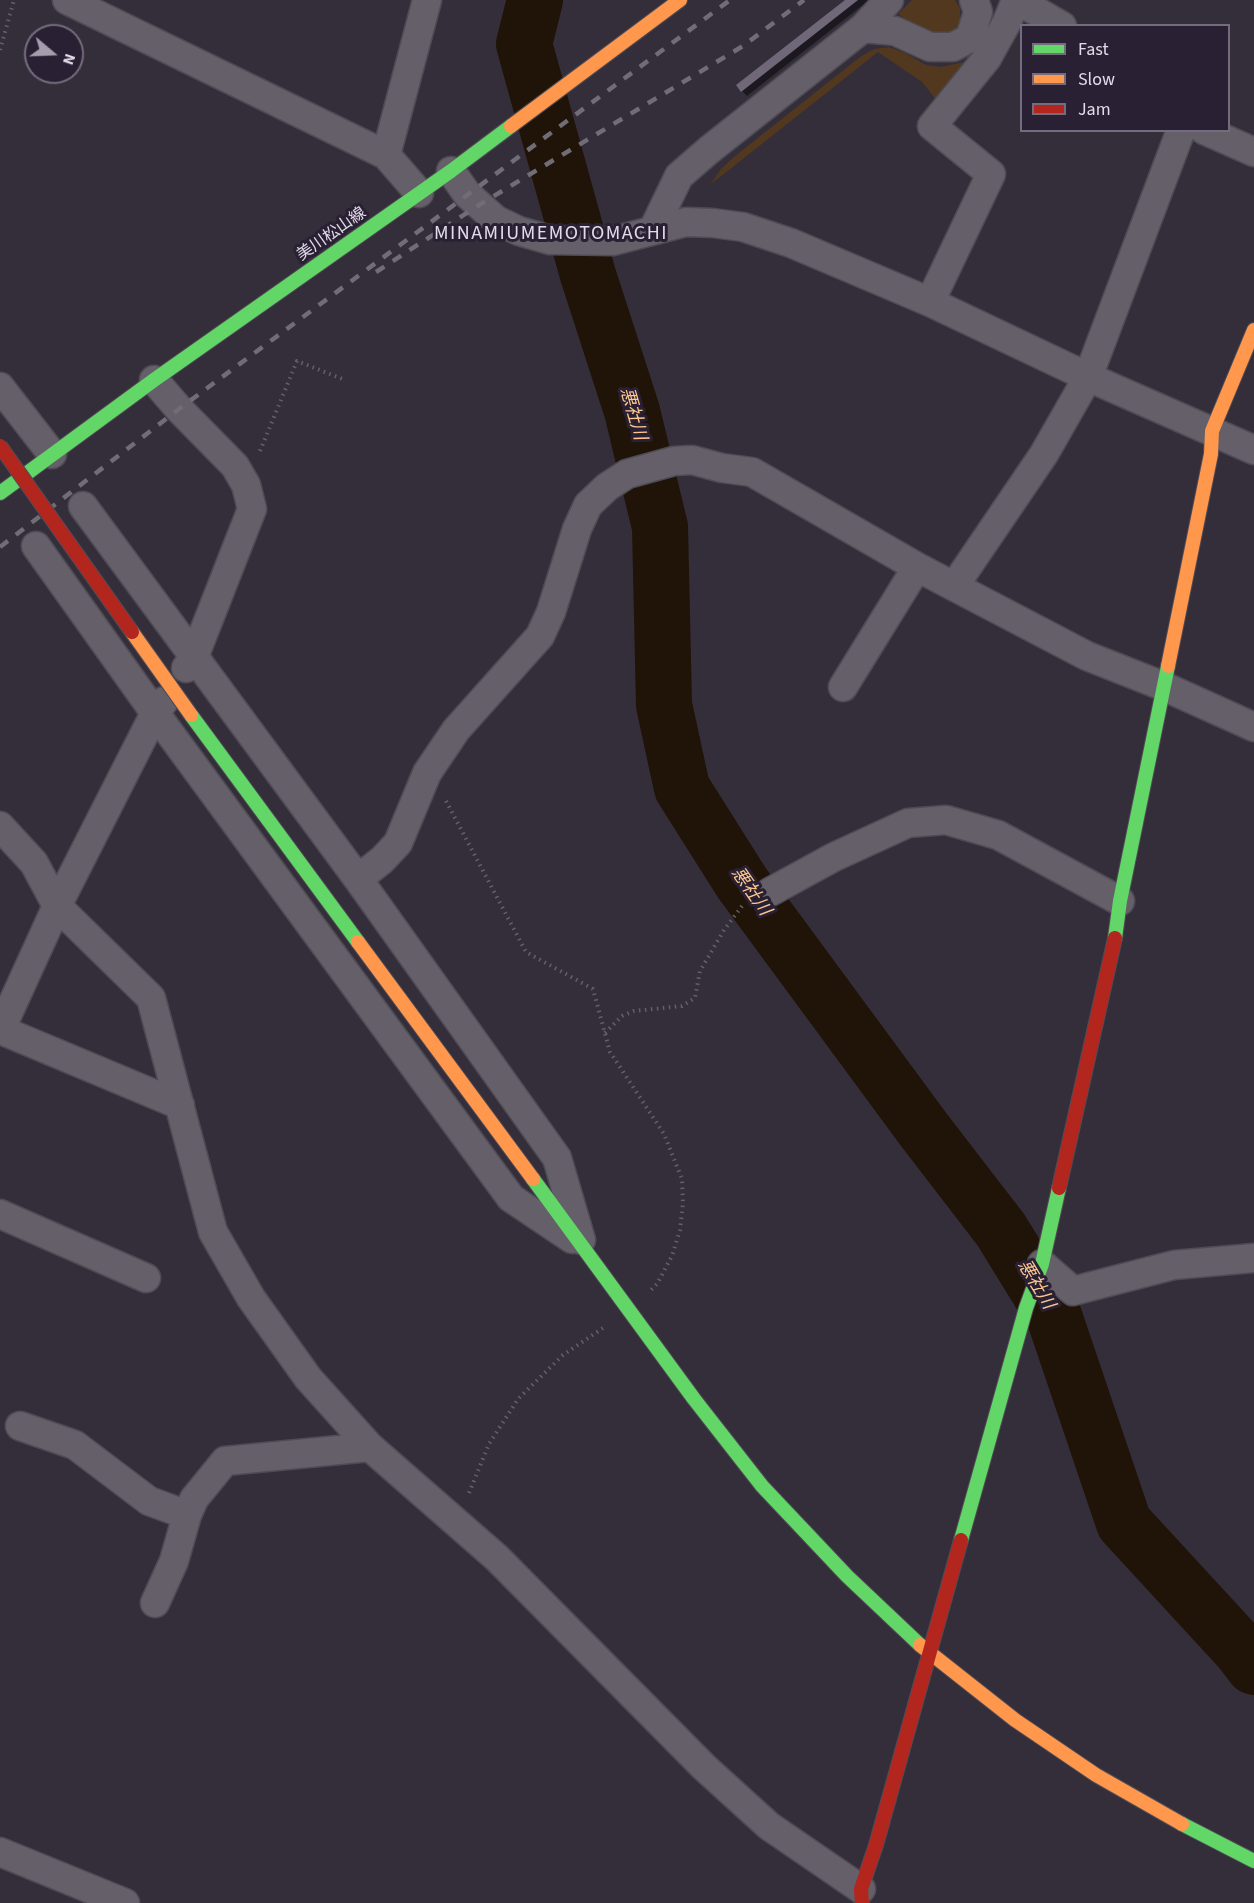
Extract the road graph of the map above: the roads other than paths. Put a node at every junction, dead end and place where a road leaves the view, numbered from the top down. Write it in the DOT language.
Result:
graph roads {
  1 [pos="67,0"];
  2 [pos="426,0"];
  3 [pos="680,0"];
  4 [pos="889,0"];
  5 [pos="974,0"];
  6 [pos="1016,0"];
  7 [pos="1058,24"];
  8 [pos="863,28"];
  9 [pos="1180,132"];
  10 [pos="1209,132"];
  11 [pos="1254,152"];
  12 [pos="386,155"];
  13 [pos="451,171"];
  14 [pos="419,193"];
  15 [pos="653,230"];
  16 [pos="930,302"];
  17 [pos="1254,330"];
  18 [pos="1088,377"];
  19 [pos="154,380"];
  20 [pos="0,387"];
  21 [pos="1212,431"];
  22 [pos="0,446"];
  23 [pos="1254,450"];
  24 [pos="52,454"];
  25 [pos="0,493"];
  26 [pos="83,506"];
  27 [pos="36,546"];
  28 [pos="917,567"];
  29 [pos="134,576"];
  30 [pos="955,585"];
  31 [pos="84,613"];
  32 [pos="194,657"];
  33 [pos="1163,686"];
  34 [pos="843,687"];
  35 [pos="155,713"];
  36 [pos="1254,727"];
  37 [pos="0,826"];
  38 [pos="358,879"];
  39 [pos="771,892"];
  40 [pos="1120,901"];
  41 [pos="57,906"];
  42 [pos="0,1030"];
  43 [pos="180,1105"];
  44 [pos="0,1214"];
  45 [pos="584,1247"];
  46 [pos="1254,1258"];
  47 [pos="1040,1270"];
  48 [pos="146,1278"];
  49 [pos="20,1426"];
  50 [pos="370,1447"];
  51 [pos="187,1515"];
  52 [pos="155,1603"];
  53 [pos="929,1653"];
  54 [pos="0,1852"];
  55 [pos="1254,1861"];
  56 [pos="861,1896"];
  57 [pos="126,1903"];
  1 -- 12 [label="street"];
  2 -- 12 [label="street"];
  3 -- 13 [label="street, 美川松山線"];
  4 -- 8 [label="street"];
  5 -- 8 [label="street"];
  6 -- 7 [label="street"];
  6 -- 16 [label="street"];
  8 -- 15 [label="street"];
  9 -- 18 [label="street"];
  10 -- 11 [label="street"];
  12 -- 14 [label="street"];
  13 -- 14 [label="street, 美川松山線"];
  13 -- 15 [label="street"];
  14 -- 19 [label="street, 美川松山線"];
  15 -- 16 [label="street"];
  16 -- 18 [label="street"];
  17 -- 21 [label="street"];
  18 -- 21 [label="street"];
  18 -- 30 [label="street"];
  19 -- 24 [label="street, 美川松山線"];
  19 -- 32 [label="street"];
  20 -- 24 [label="street"];
  21 -- 23 [label="street"];
  21 -- 33 [label="street"];
  22 -- 45 [label="street, bridge"];
  24 -- 25 [label="street, 美川松山線"];
  26 -- 29 [label="street"];
  27 -- 31 [label="street"];
  28 -- 30 [label="street"];
  28 -- 34 [label="street"];
  28 -- 38 [label="street"];
  29 -- 31 [label="street"];
  29 -- 32 [label="street"];
  30 -- 33 [label="street"];
  31 -- 35 [label="street"];
  32 -- 35 [label="street"];
  32 -- 38 [label="street"];
  33 -- 36 [label="street"];
  33 -- 40 [label="street"];
  35 -- 41 [label="street"];
  35 -- 45 [label="street"];
  37 -- 41 [label="street"];
  38 -- 45 [label="street"];
  39 -- 40 [label="street"];
  40 -- 47 [label="street"];
  41 -- 42 [label="street"];
  41 -- 43 [label="street"];
  42 -- 43 [label="street"];
  43 -- 50 [label="street"];
  44 -- 48 [label="street"];
  45 -- 53 [label="street"];
  46 -- 47 [label="street"];
  47 -- 53 [label="street"];
  49 -- 51 [label="street"];
  50 -- 51 [label="street"];
  50 -- 56 [label="street"];
  51 -- 52 [label="street"];
  53 -- 55 [label="street"];
  53 -- 56 [label="street"];
  54 -- 57 [label="street"];
}
